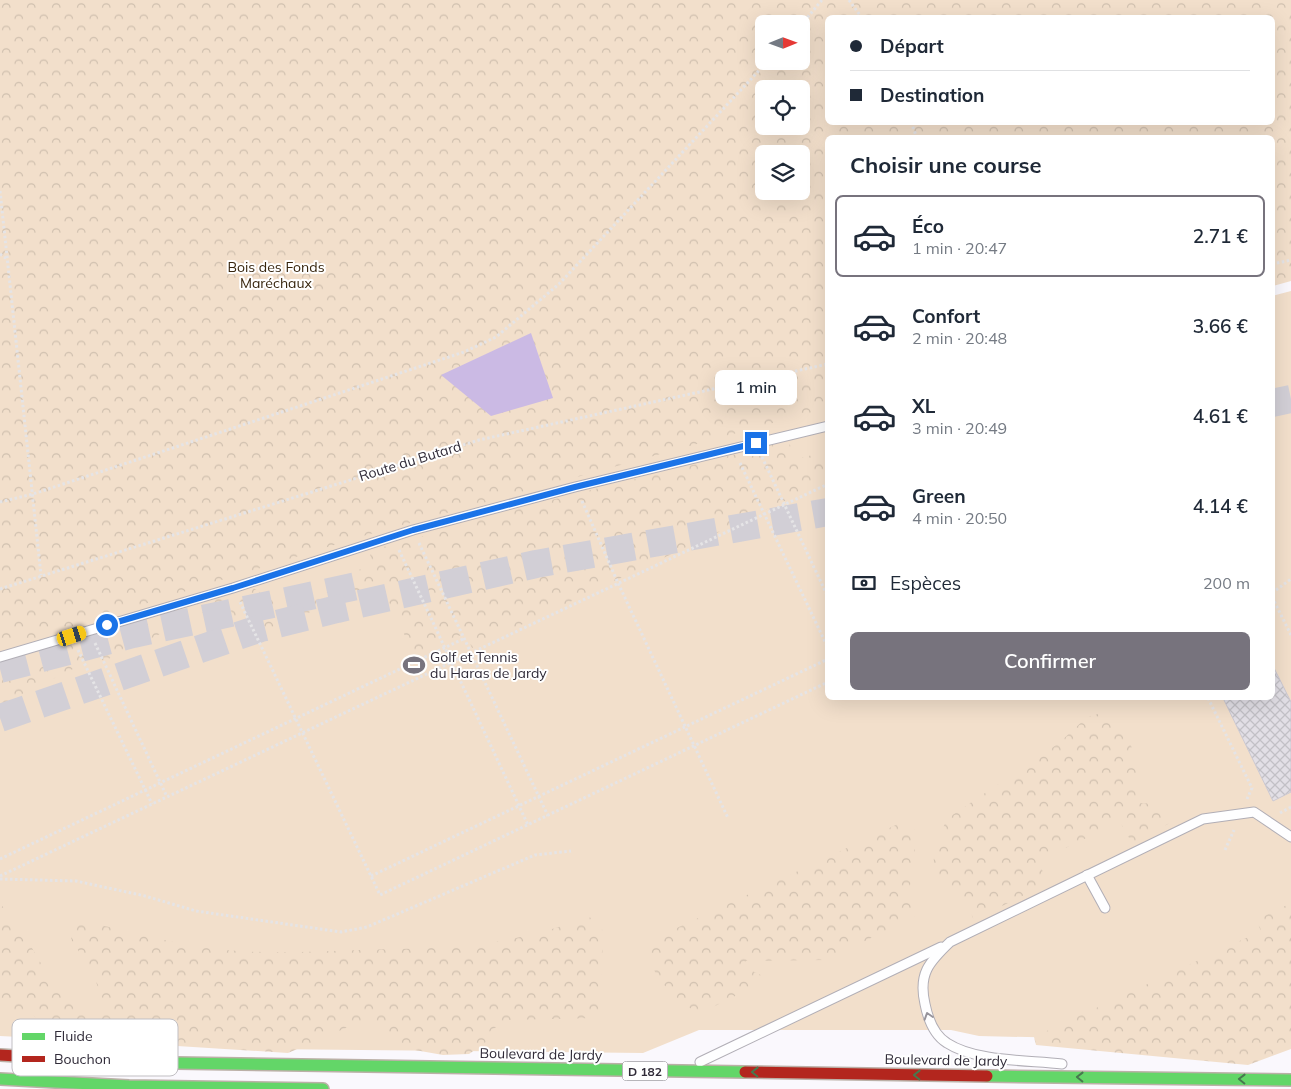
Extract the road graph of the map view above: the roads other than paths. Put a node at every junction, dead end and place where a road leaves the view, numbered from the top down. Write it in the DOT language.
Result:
graph roads {
  1 [pos="825,427"];
  2 [pos="0,657"];
  3 [pos="1291,837"];
  4 [pos="1087,874"];
  5 [pos="1105,908"];
  6 [pos="950,942"];
  7 [pos="178,1064"];
  8 [pos="1069,1064"];
  9 [pos="1098,1068"];
  10 [pos="682,1071"];
  11 [pos="0,1079"];
  12 [pos="1204,1079"];
  13 [pos="1291,1080"];
  14 [pos="53,1085"];
  15 [pos="324,1089"];
  1 -- 2 [label="lane"];
  3 -- 4 [label="lane"];
  4 -- 5 [label="lane"];
  4 -- 6 [label="lane"];
  8 -- 6 [label="lane, one-way"];
  6 -- 10 [label="lane"];
  7 -- 10 [label="main road, Boulevard de Jardy / D 182"];
  9 -- 12 [label="lane"];
  12 -- 10 [label="main road, Boulevard de Jardy / D 182, one-way"];
  11 -- 14 [label="main road"];
  13 -- 12 [label="main road, Boulevard de Jardy / D 182, one-way"];
  14 -- 15 [label="main road"];
}
